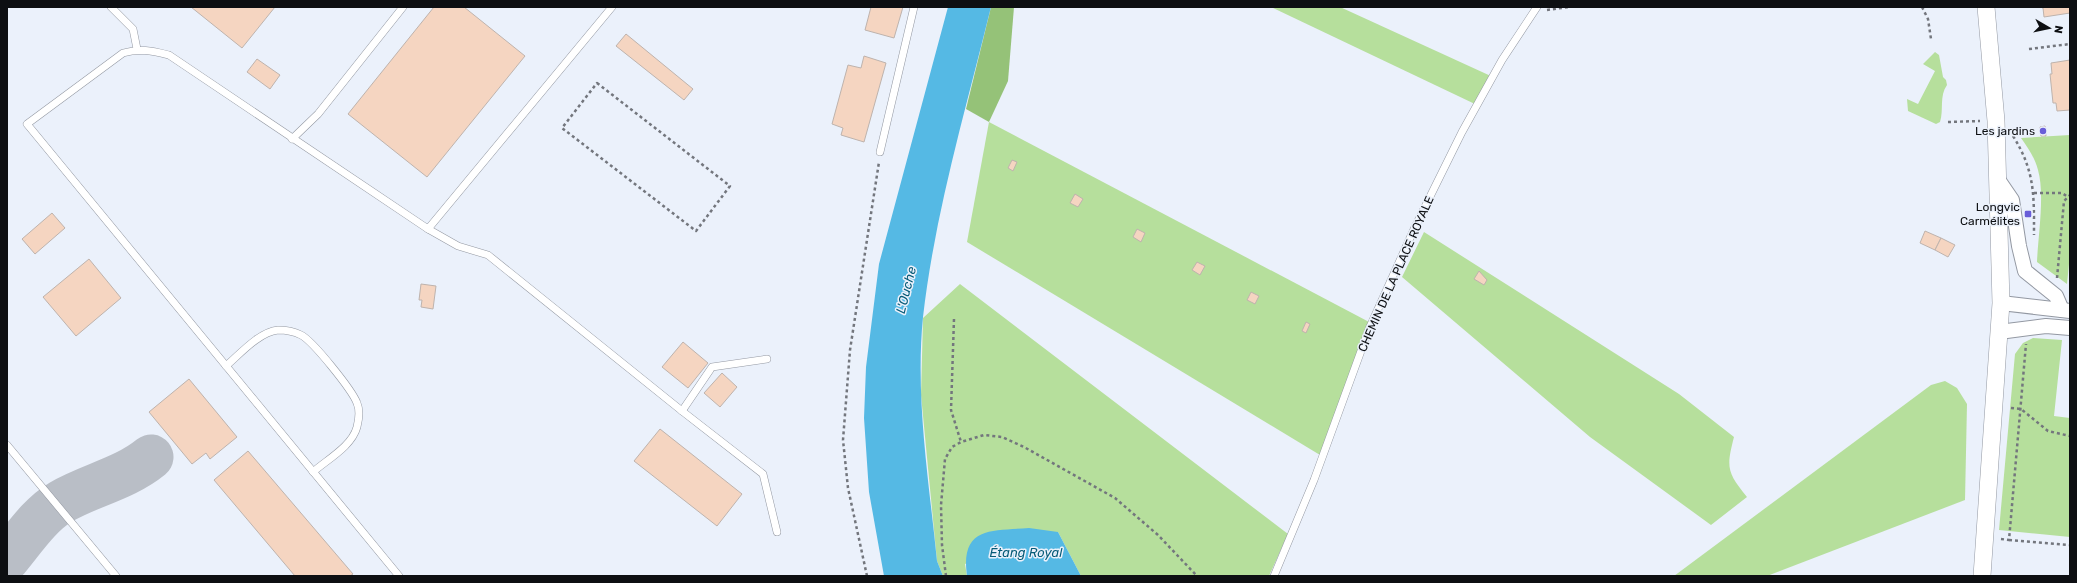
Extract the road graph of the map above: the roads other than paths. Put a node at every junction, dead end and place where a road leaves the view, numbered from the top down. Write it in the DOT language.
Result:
graph roads {
  1 [pos="111,7"];
  2 [pos="403,7"];
  3 [pos="612,7"];
  4 [pos="914,7"];
  5 [pos="1986,7"];
  6 [pos="1535,9"];
  7 [pos="137,49"];
  8 [pos="292,139"];
  9 [pos="880,152"];
  10 [pos="1999,181"];
  11 [pos="428,228"];
  12 [pos="2001,303"];
  13 [pos="2066,311"];
  14 [pos="2070,328"];
  15 [pos="1999,332"];
  16 [pos="767,359"];
  17 [pos="226,366"];
  18 [pos="682,411"];
  19 [pos="7,445"];
  20 [pos="313,472"];
  21 [pos="777,532"];
  22 [pos="116,576"];
  23 [pos="400,576"];
  24 [pos="1274,576"];
  25 [pos="1982,576"];
  1 -- 7 [label="lane"];
  2 -- 8 [label="lane"];
  3 -- 11 [label="lane"];
  4 -- 9 [label="lane"];
  5 -- 10 [label="street"];
  6 -- 24 [label="lane, CHEMIN DE LA PLACE ROYALE"];
  7 -- 8 [label="lane"];
  7 -- 17 [label="lane"];
  8 -- 11 [label="lane"];
  10 -- 12 [label="street"];
  10 -- 13 [label="street"];
  11 -- 18 [label="lane"];
  12 -- 13 [label="street"];
  12 -- 15 [label="street"];
  14 -- 15 [label="street"];
  15 -- 25 [label="street"];
  16 -- 18 [label="lane"];
  17 -- 20 [label="lane"];
  17 -- 20 [label="lane"];
  18 -- 21 [label="lane"];
  19 -- 22 [label="lane"];
  20 -- 23 [label="lane"];
}
